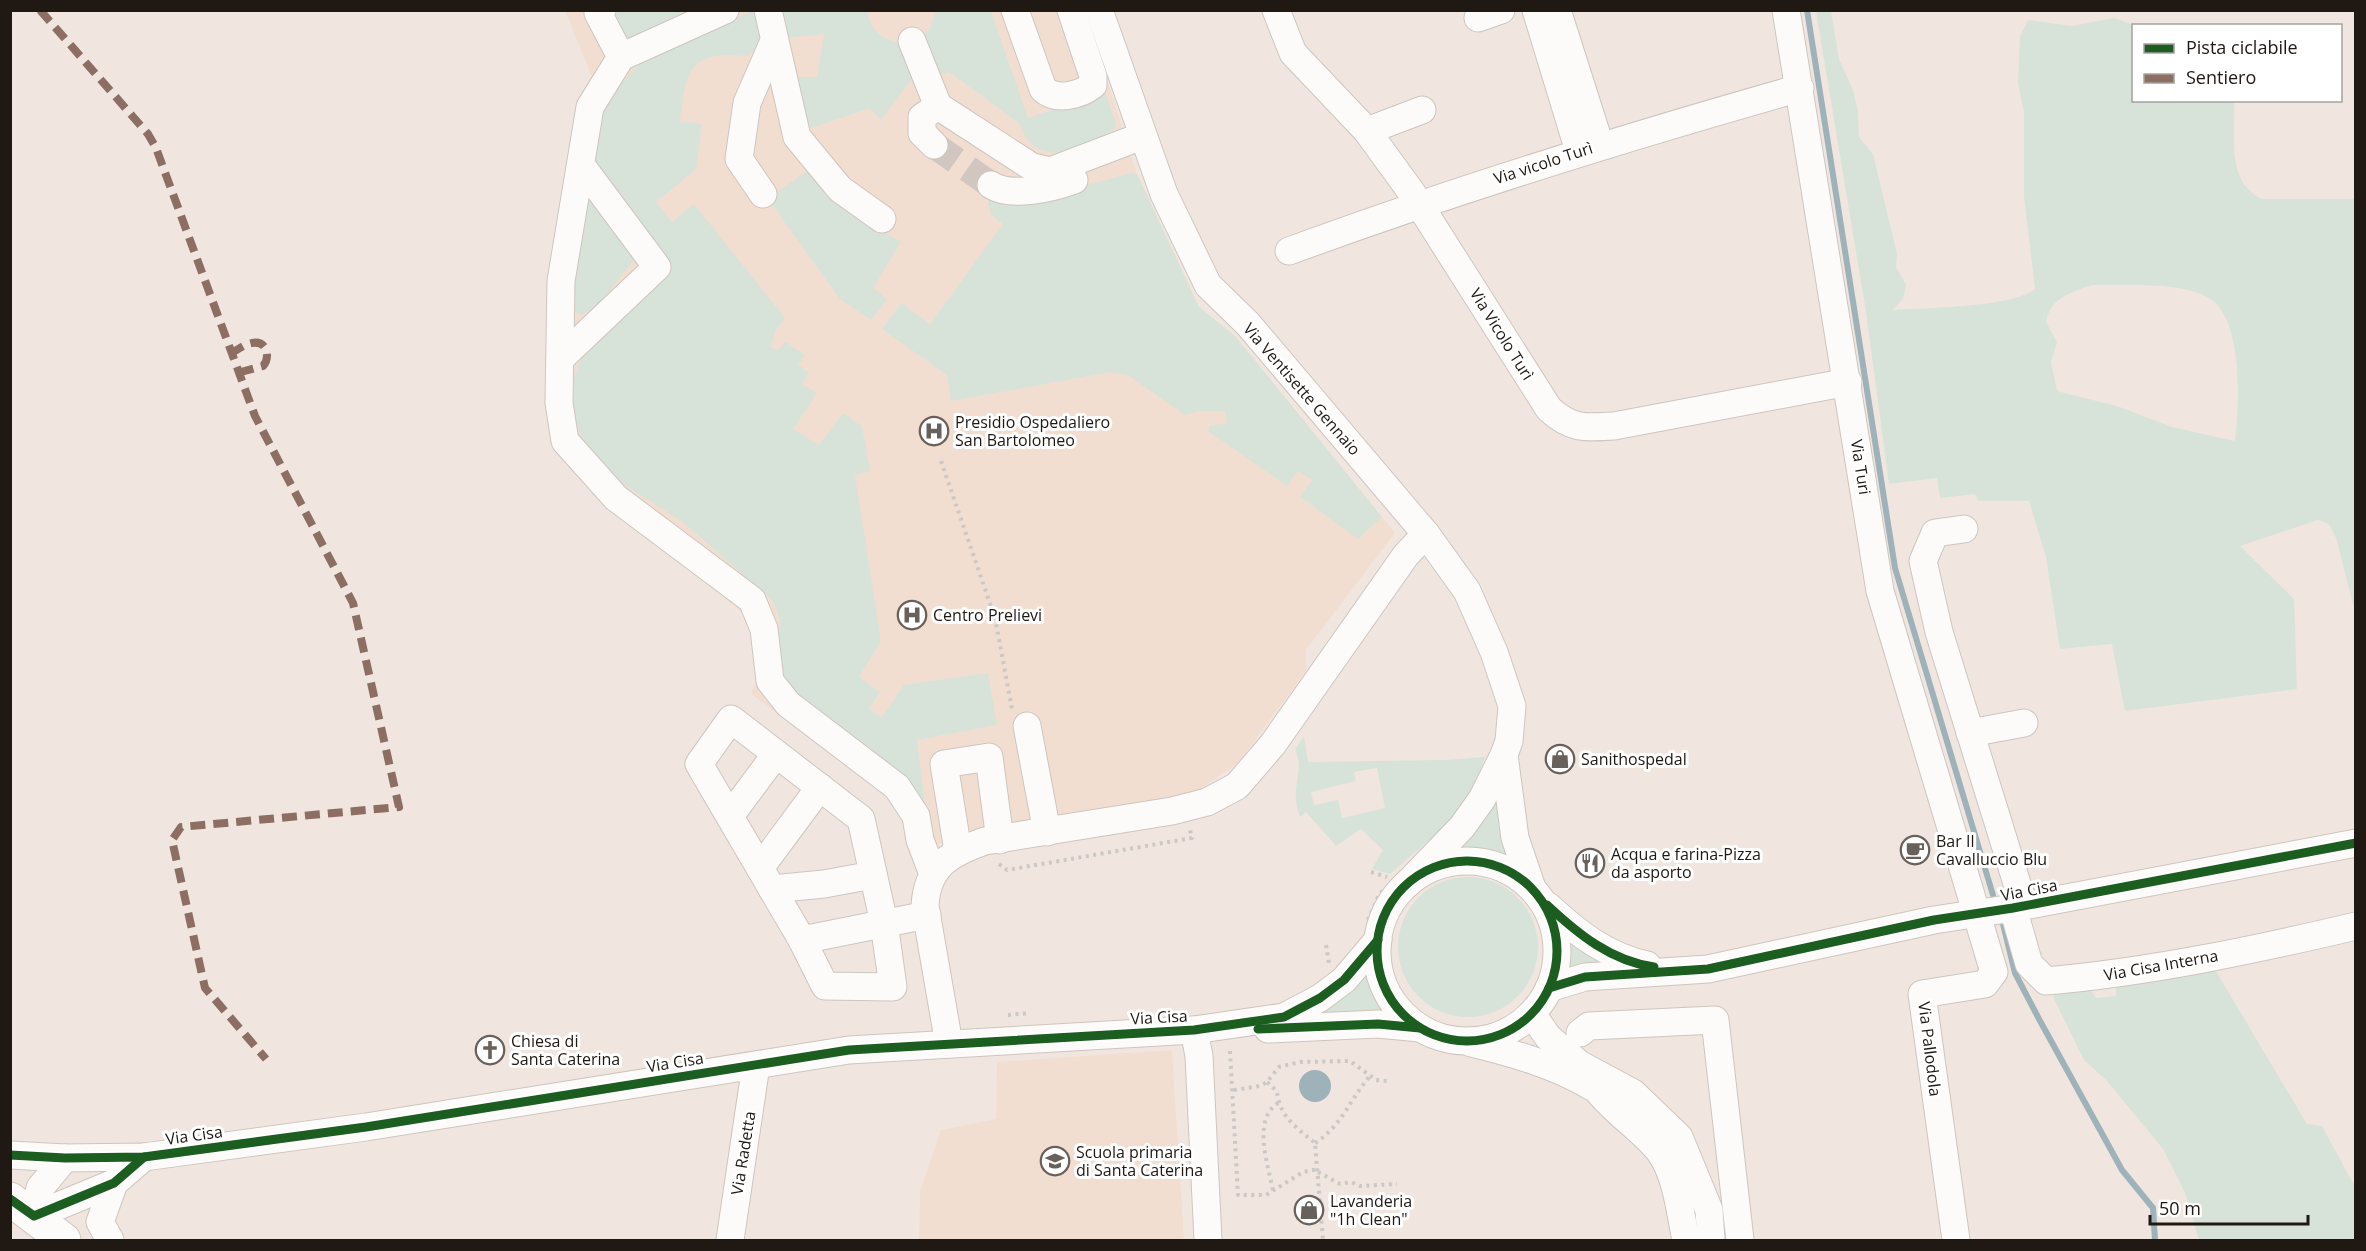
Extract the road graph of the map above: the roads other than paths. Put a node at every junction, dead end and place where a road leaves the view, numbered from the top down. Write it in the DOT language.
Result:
graph roads {
  1 [pos="725,10"];
  2 [pos="768,10"];
  3 [pos="1015,10"];
  4 [pos="1071,10"];
  5 [pos="1100,10"];
  6 [pos="1276,10"];
  7 [pos="1536,10"];
  8 [pos="1557,10"];
  9 [pos="1786,10"];
  10 [pos="599,11"];
  11 [pos="774,41"];
  12 [pos="912,41"];
  13 [pos="621,57"];
  14 [pos="1122,78"];
  15 [pos="1093,85"];
  16 [pos="1800,88"];
  17 [pos="938,106"];
  18 [pos="1422,110"];
  19 [pos="1367,131"];
  20 [pos="1145,144"];
  21 [pos="934,145"];
  22 [pos="1590,148"];
  23 [pos="580,165"];
  24 [pos="991,184"];
  25 [pos="763,194"];
  26 [pos="1419,203"];
  27 [pos="882,219"];
  28 [pos="1289,251"];
  29 [pos="560,359"];
  30 [pos="1848,382"];
  31 [pos="1964,529"];
  32 [pos="1426,534"];
  33 [pos="1021,723"];
  34 [pos="2024,723"];
  35 [pos="1970,734"];
  36 [pos="776,754"];
  37 [pos="1504,755"];
  38 [pos="820,787"];
  39 [pos="730,816"];
  40 [pos="1047,832"];
  41 [pos="2355,843"];
  42 [pos="958,851"];
  43 [pos="999,852"];
  44 [pos="873,874"];
  45 [pos="933,874"];
  46 [pos="766,878"];
  47 [pos="1407,884"];
  48 [pos="1536,893"];
  49 [pos="2018,907"];
  50 [pos="1977,915"];
  51 [pos="928,921"];
  52 [pos="2355,926"];
  53 [pos="885,930"];
  54 [pos="1372,934"];
  55 [pos="802,940"];
  56 [pos="1708,969"];
  57 [pos="1549,988"];
  58 [pos="1532,1014"];
  59 [pos="1420,1028"];
  60 [pos="1204,1029"];
  61 [pos="1580,1033"];
  62 [pos="1460,1041"];
  63 [pos="949,1044"];
  64 [pos="756,1065"];
  65 [pos="1598,1091"];
  66 [pos="1657,1114"];
  67 [pos="10,1155"];
  68 [pos="144,1157"];
  69 [pos="65,1158"];
  70 [pos="114,1183"];
  71 [pos="22,1208"];
  72 [pos="64,1240"];
  73 [pos="110,1240"];
  74 [pos="730,1240"];
  75 [pos="1208,1240"];
  76 [pos="1686,1240"];
  77 [pos="1711,1240"];
  78 [pos="1740,1240"];
  79 [pos="1956,1240"];
  1 -- 13 [label="street"];
  2 -- 11 [label="street"];
  3 -- 15 [label="street"];
  4 -- 15 [label="street"];
  5 -- 14 [label="street, Via Ventisette Gennaio"];
  6 -- 19 [label="street, Via Vicolo Turì"];
  7 -- 22 [label="street"];
  8 -- 22 [label="street"];
  9 -- 16 [label="street, Via Turi"];
  10 -- 13 [label="street"];
  11 -- 25 [label="street"];
  11 -- 27 [label="street"];
  12 -- 17 [label="street"];
  13 -- 23 [label="street"];
  14 -- 15 [label="street"];
  14 -- 20 [label="street, Via Ventisette Gennaio"];
  16 -- 22 [label="street, Via vicolo Turì"];
  16 -- 30 [label="street, Via Turi"];
  17 -- 20 [label="street"];
  17 -- 21 [label="street"];
  18 -- 19 [label="street"];
  19 -- 26 [label="street, Via Vicolo Turì"];
  20 -- 24 [label="street"];
  20 -- 32 [label="street, Via Ventisette Gennaio"];
  22 -- 26 [label="street, Via vicolo Turì"];
  23 -- 29 [label="street"];
  23 -- 29 [label="street"];
  26 -- 28 [label="street, Via vicolo Turì"];
  26 -- 30 [label="street, Via Vicolo Turì"];
  29 -- 45 [label="street"];
  30 -- 50 [label="street, Via Turi"];
  31 -- 35 [label="street, Via Cisa"];
  32 -- 37 [label="street, Via Ventisette Gennaio"];
  32 -- 40 [label="street"];
  33 -- 40 [label="street"];
  34 -- 35 [label="street"];
  35 -- 49 [label="street, Via Cisa"];
  36 -- 38 [label="street"];
  36 -- 39 [label="street"];
  36 -- 39 [label="street"];
  37 -- 47 [label="street, Via Ventisette Gennaio"];
  37 -- 48 [label="street, Via Ventisette Gennaio"];
  38 -- 44 [label="street"];
  38 -- 46 [label="street"];
  39 -- 46 [label="street"];
  40 -- 43 [label="street"];
  41 -- 49 [label="street, Via Cisa"];
  42 -- 43 [label="street"];
  42 -- 43 [label="street"];
  42 -- 45 [label="street"];
  44 -- 46 [label="street"];
  44 -- 53 [label="street"];
  45 -- 51 [label="street"];
  46 -- 55 [label="street"];
  47 -- 48 [label="street"];
  47 -- 54 [label="street"];
  48 -- 56 [label="street, Via Cisa"];
  48 -- 57 [label="street"];
  49 -- 50 [label="street, Via Cisa"];
  49 -- 52 [label="street, Via Cisa Interna"];
  50 -- 56 [label="street, Via Cisa"];
  50 -- 79 [label="street, Via Pallodola"];
  51 -- 53 [label="street"];
  51 -- 63 [label="street"];
  53 -- 55 [label="street"];
  53 -- 55 [label="street"];
  54 -- 59 [label="street"];
  54 -- 60 [label="street, Via Cisa"];
  56 -- 57 [label="street, Via Cisa"];
  57 -- 58 [label="street"];
  58 -- 62 [label="street"];
  58 -- 66 [label="street"];
  59 -- 60 [label="street, Via Cisa"];
  59 -- 62 [label="street"];
  60 -- 63 [label="street, Via Cisa"];
  60 -- 75 [label="street"];
  61 -- 78 [label="street"];
  62 -- 65 [label="street"];
  63 -- 64 [label="street, Via Cisa"];
  64 -- 68 [label="street, Via Cisa"];
  64 -- 74 [label="street, Via Radetta"];
  65 -- 66 [label="street"];
  65 -- 76 [label="street"];
  66 -- 77 [label="street"];
  67 -- 69 [label="street, Via Cisa"];
  68 -- 69 [label="street, Via Cisa"];
  68 -- 70 [label="street, Via Cisa"];
  69 -- 71 [label="street"];
  70 -- 71 [label="street, Via Cisa"];
  70 -- 73 [label="street, Via Cisa"];
  71 -- 72 [label="main road"];
}
